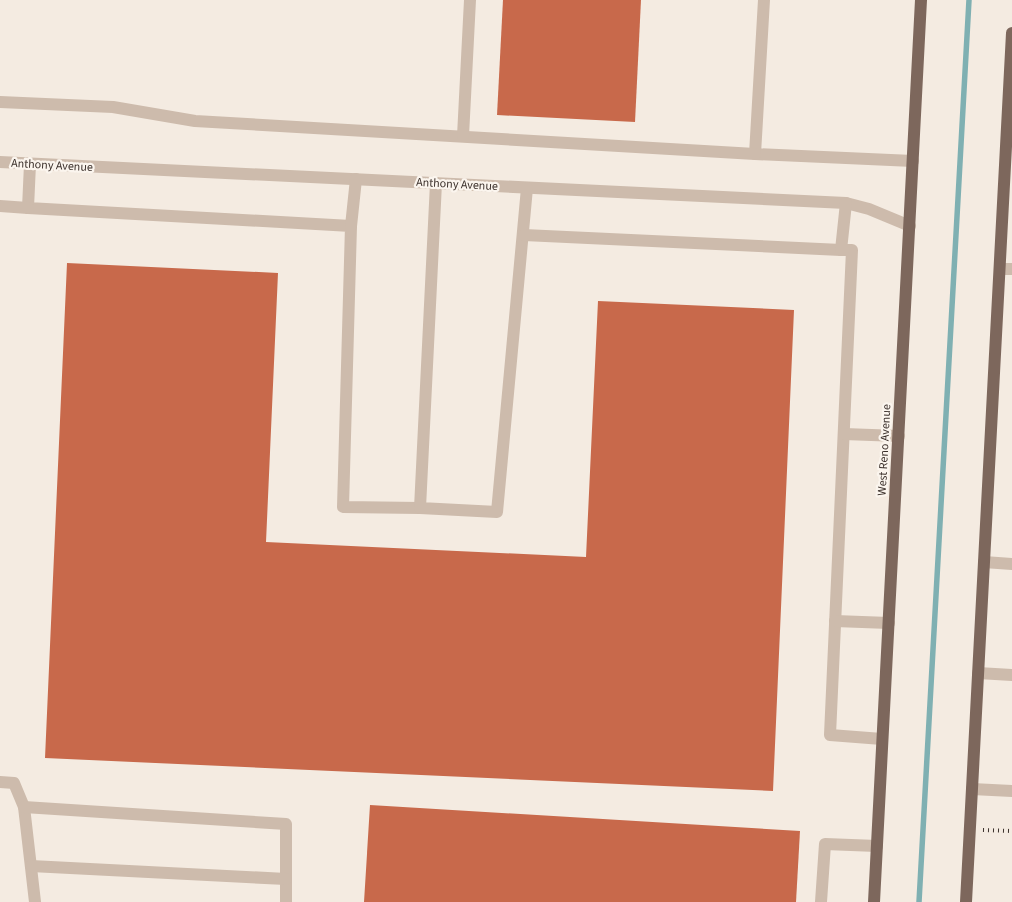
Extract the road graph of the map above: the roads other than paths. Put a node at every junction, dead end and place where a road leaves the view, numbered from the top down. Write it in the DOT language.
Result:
graph roads {
  1 [pos="470,0"];
  2 [pos="764,0"];
  3 [pos="922,0"];
  4 [pos="1012,33"];
  5 [pos="0,102"];
  6 [pos="1010,126"];
  7 [pos="463,136"];
  8 [pos="755,154"];
  9 [pos="913,161"];
  10 [pos="0,162"];
  11 [pos="30,164"];
  12 [pos="356,180"];
  13 [pos="436,183"];
  14 [pos="527,188"];
  15 [pos="846,203"];
  16 [pos="0,206"];
  17 [pos="28,208"];
  18 [pos="351,226"];
  19 [pos="910,226"];
  20 [pos="1007,230"];
  21 [pos="524,235"];
  22 [pos="841,250"];
  23 [pos="1006,269"];
  24 [pos="844,434"];
  25 [pos="899,436"];
  26 [pos="420,508"];
  27 [pos="984,562"];
  28 [pos="1012,564"];
  29 [pos="835,620"];
  30 [pos="888,622"];
  31 [pos="978,673"];
  32 [pos="1012,675"];
  33 [pos="882,738"];
  34 [pos="0,782"];
  35 [pos="972,789"];
  36 [pos="1012,791"];
  37 [pos="24,808"];
  38 [pos="877,846"];
  39 [pos="31,866"];
  40 [pos="286,879"];
  41 [pos="35,902"];
  42 [pos="286,902"];
  43 [pos="821,902"];
  44 [pos="874,902"];
  45 [pos="966,902"];
  1 -- 7 [label="street"];
  2 -- 8 [label="street"];
  3 -- 9 [label="main road, West Reno Avenue"];
  4 -- 6 [label="main road"];
  5 -- 7 [label="street"];
  6 -- 20 [label="main road"];
  7 -- 8 [label="street"];
  8 -- 9 [label="street"];
  9 -- 19 [label="main road, West Reno Avenue"];
  10 -- 11 [label="street, Anthony Avenue"];
  11 -- 12 [label="street, Anthony Avenue"];
  11 -- 17 [label="street"];
  12 -- 13 [label="street, Anthony Avenue"];
  12 -- 18 [label="street"];
  13 -- 14 [label="street, Anthony Avenue"];
  13 -- 26 [label="street"];
  14 -- 15 [label="street, Anthony Avenue"];
  14 -- 21 [label="street"];
  15 -- 19 [label="street, Anthony Avenue"];
  15 -- 22 [label="street"];
  16 -- 17 [label="street"];
  17 -- 18 [label="street"];
  18 -- 26 [label="street"];
  19 -- 25 [label="main road, West Reno Avenue"];
  20 -- 23 [label="main road"];
  21 -- 22 [label="street"];
  21 -- 26 [label="street"];
  22 -- 24 [label="street"];
  23 -- 27 [label="main road"];
  24 -- 25 [label="street"];
  24 -- 29 [label="street"];
  25 -- 30 [label="main road, West Reno Avenue"];
  27 -- 28 [label="street"];
  27 -- 31 [label="main road"];
  29 -- 30 [label="street"];
  29 -- 33 [label="street"];
  30 -- 33 [label="main road, West Reno Avenue"];
  31 -- 32 [label="street"];
  31 -- 35 [label="main road"];
  33 -- 38 [label="main road, West Reno Avenue"];
  34 -- 37 [label="street"];
  35 -- 36 [label="street"];
  35 -- 45 [label="main road"];
  37 -- 39 [label="street"];
  37 -- 40 [label="street"];
  38 -- 43 [label="street"];
  38 -- 44 [label="main road, West Reno Avenue"];
  39 -- 40 [label="street"];
  39 -- 41 [label="street"];
  40 -- 42 [label="street"];
}
